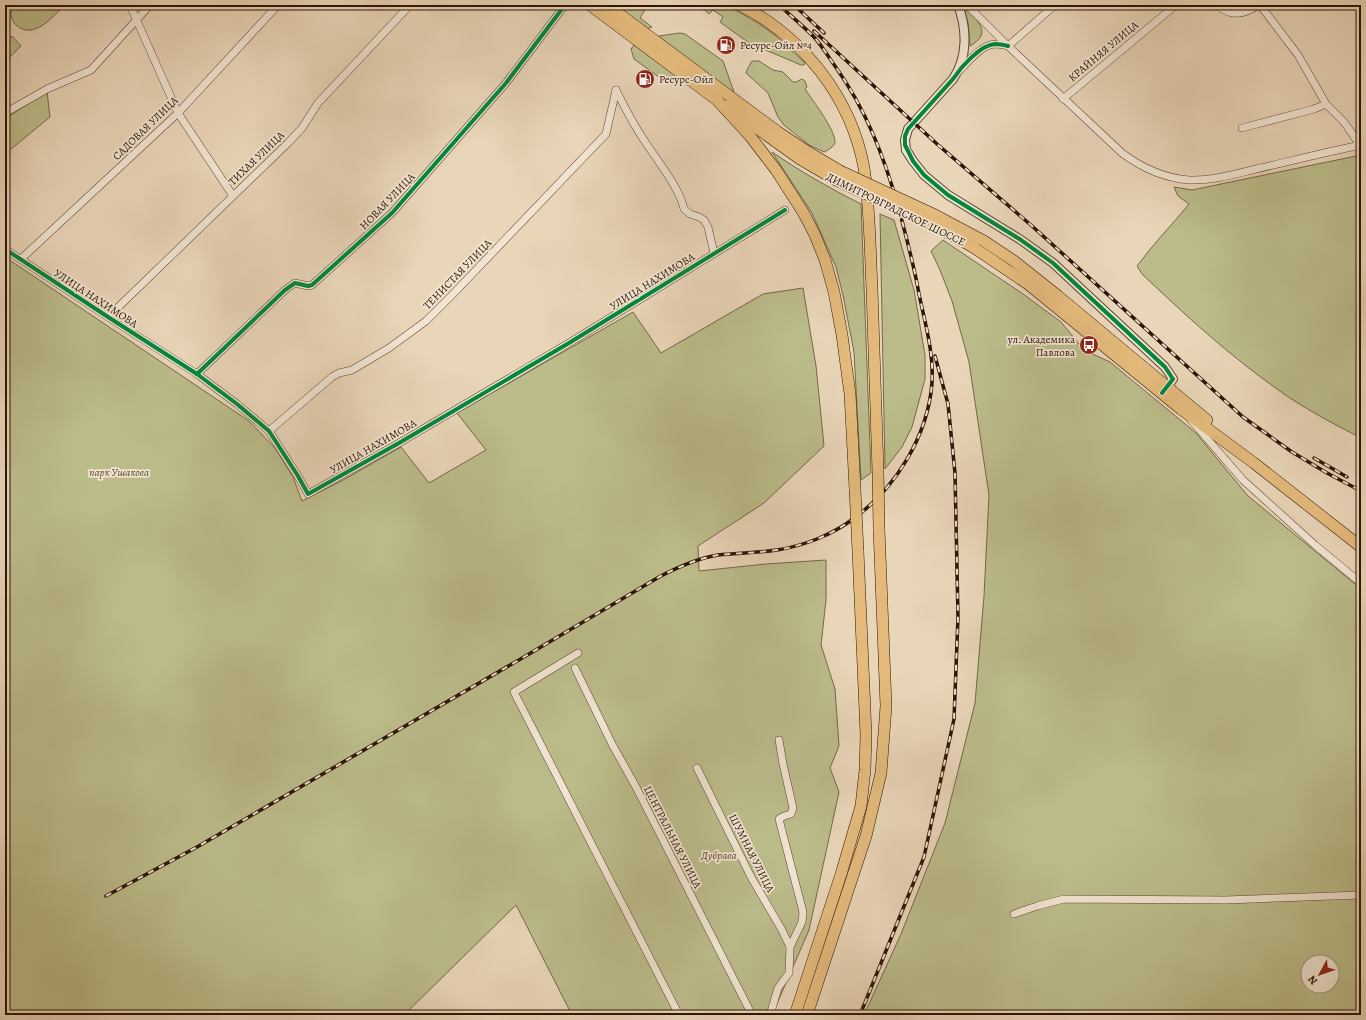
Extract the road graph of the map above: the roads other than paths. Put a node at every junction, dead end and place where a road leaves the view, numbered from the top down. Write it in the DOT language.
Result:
graph roads {
  1 [pos="130,5"];
  2 [pos="150,5"];
  3 [pos="278,5"];
  4 [pos="410,5"];
  5 [pos="565,5"];
  6 [pos="590,5"];
  7 [pos="607,5"];
  8 [pos="740,5"];
  9 [pos="958,5"];
  10 [pos="967,5"];
  11 [pos="1055,5"];
  12 [pos="1176,5"];
  13 [pos="1217,5"];
  14 [pos="1259,5"];
  15 [pos="137,20"];
  16 [pos="1008,46"];
  17 [pos="959,71"];
  18 [pos="1063,99"];
  19 [pos="717,100"];
  20 [pos="1326,104"];
  21 [pos="5,113"];
  22 [pos="178,113"];
  23 [pos="1242,128"];
  24 [pos="1361,145"];
  25 [pos="838,175"];
  26 [pos="233,196"];
  27 [pos="785,210"];
  28 [pos="5,249"];
  29 [pos="714,253"];
  30 [pos="21,259"];
  31 [pos="108,317"];
  32 [pos="197,374"];
  33 [pos="1165,390"];
  34 [pos="1181,409"];
  35 [pos="269,431"];
  36 [pos="1234,448"];
  37 [pos="1220,455"];
  38 [pos="1254,463"];
  39 [pos="1361,547"];
  40 [pos="1361,583"];
  41 [pos="578,653"];
  42 [pos="575,668"];
  43 [pos="779,740"];
  44 [pos="697,768"];
  45 [pos="1361,895"];
  46 [pos="1014,914"];
  47 [pos="790,947"];
  48 [pos="678,1015"];
  49 [pos="752,1015"];
  50 [pos="770,1015"];
  51 [pos="795,1015"];
  52 [pos="807,1015"];
  1 -- 15 [label="street"];
  2 -- 15 [label="street"];
  3 -- 22 [label="street, САДОВАЯ УЛИЦА"];
  4 -- 26 [label="street, ТИХАЯ УЛИЦА"];
  5 -- 32 [label="street, НОВАЯ УЛИЦА"];
  6 -- 19 [label="main road, ДИМИТРОВГРАДСКОЕ ШОССЕ"];
  7 -- 25 [label="main road, ДИМИТРОВГРАДСКОЕ ШОССЕ"];
  8 -- 52 [label="main road, bridge"];
  9 -- 17 [label="street"];
  10 -- 16 [label="street"];
  11 -- 16 [label="street"];
  12 -- 18 [label="street, КРАЙНЯЯ УЛИЦА"];
  13 -- 14 [label="street"];
  14 -- 20 [label="street"];
  15 -- 21 [label="street"];
  15 -- 22 [label="street"];
  16 -- 17 [label="street"];
  16 -- 18 [label="street"];
  17 -- 33 [label="street"];
  18 -- 24 [label="street"];
  19 -- 25 [label="main road, ДИМИТРОВГРАДСКОЕ ШОССЕ"];
  19 -- 51 [label="main road, bridge"];
  20 -- 23 [label="street"];
  20 -- 24 [label="street"];
  22 -- 26 [label="street"];
  22 -- 30 [label="street, САДОВАЯ УЛИЦА"];
  25 -- 33 [label="main road, ДИМИТРОВГРАДСКОЕ ШОССЕ, bridge"];
  26 -- 31 [label="street, ТИХАЯ УЛИЦА"];
  27 -- 29 [label="street, УЛИЦА НАХИМОВА"];
  28 -- 30 [label="street, УЛИЦА НАХИМОВА"];
  29 -- 35 [label="street, УЛИЦА НАХИМОВА"];
  29 -- 35 [label="street, ТЕНИСТАЯ УЛИЦА"];
  30 -- 31 [label="street, УЛИЦА НАХИМОВА"];
  31 -- 32 [label="street, УЛИЦА НАХИМОВА"];
  32 -- 35 [label="street, УЛИЦА НАХИМОВА"];
  33 -- 34 [label="main road, ДИМИТРОВГРАДСКОЕ ШОССЕ"];
  33 -- 38 [label="main road, ДИМИТРОВГРАДСКОЕ ШОССЕ"];
  34 -- 36 [label="main road, ДИМИТРОВГРАДСКОЕ ШОССЕ"];
  34 -- 37 [label="street"];
  36 -- 37 [label="street"];
  36 -- 38 [label="main road, ДИМИТРОВГРАДСКОЕ ШОССЕ"];
  37 -- 40 [label="street"];
  38 -- 39 [label="main road, ДИМИТРОВГРАДСКОЕ ШОССЕ"];
  41 -- 48 [label="street"];
  42 -- 49 [label="street, ЦЕНТРАЛЬНАЯ УЛИЦА"];
  43 -- 47 [label="street"];
  44 -- 47 [label="street, ШУМНАЯ УЛИЦА"];
  45 -- 46 [label="street"];
  47 -- 50 [label="street"];
}
